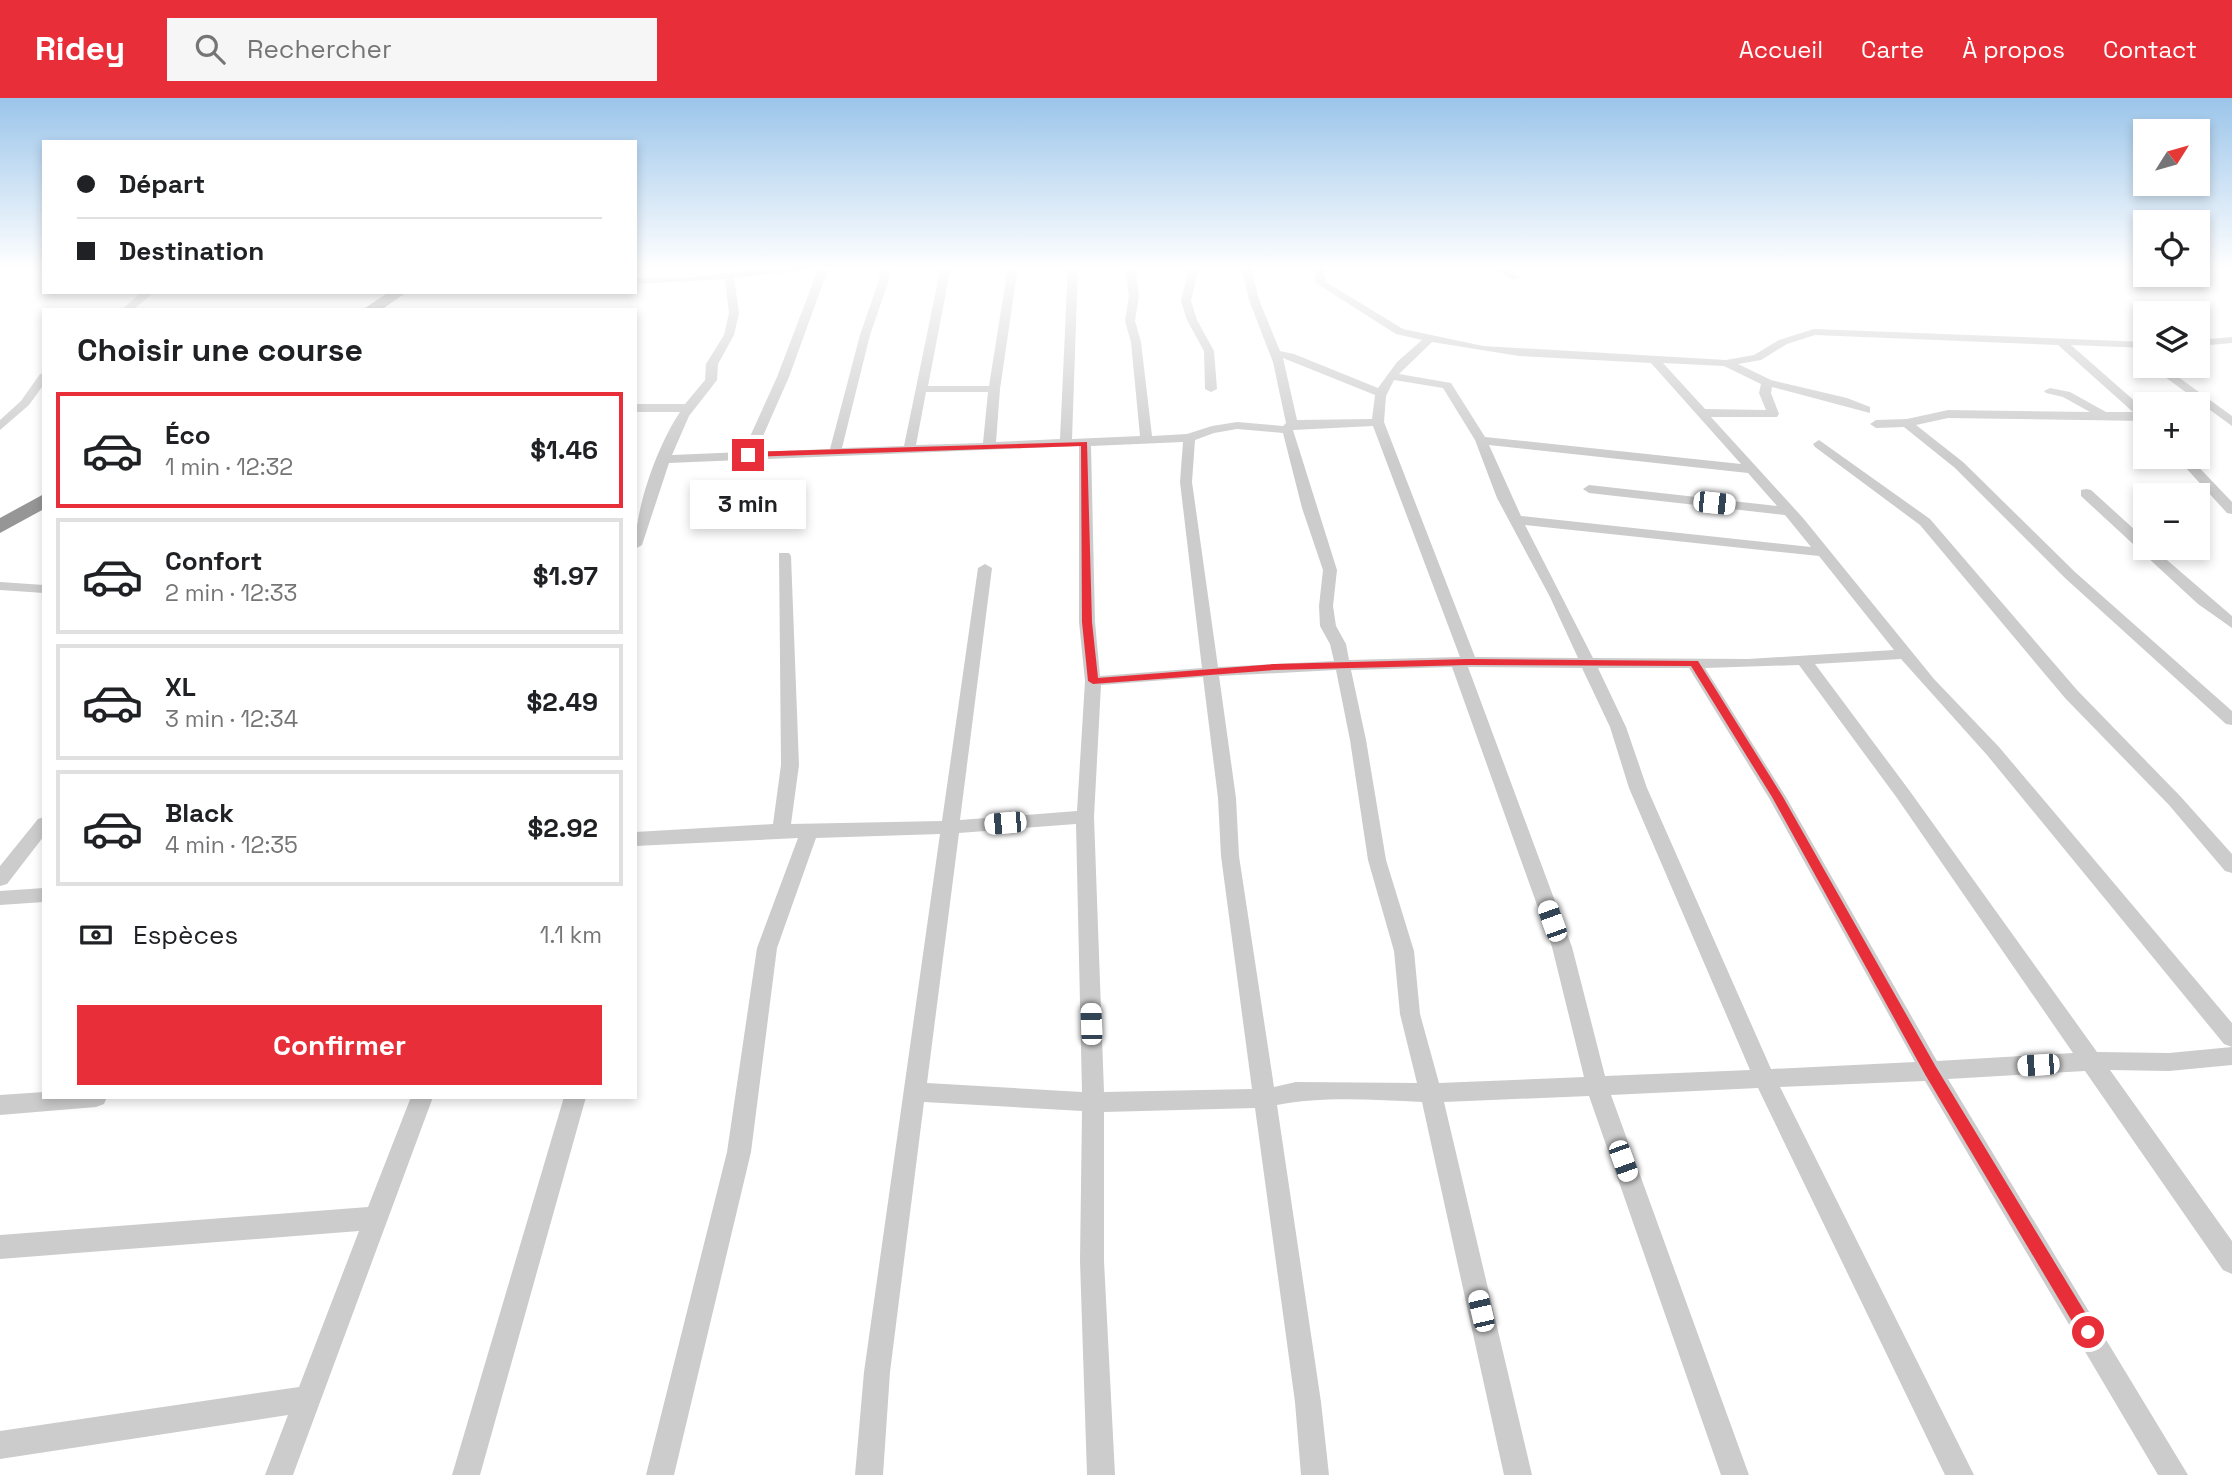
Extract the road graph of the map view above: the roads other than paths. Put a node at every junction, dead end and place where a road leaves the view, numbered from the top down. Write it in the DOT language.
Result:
graph roads {
  1 [pos="730,330"];
  2 [pos="800,330"];
  3 [pos="867,330"];
  4 [pos="933,330"];
  5 [pos="1003,330"];
  6 [pos="1070,330"];
  7 [pos="1133,330"];
  8 [pos="1198,330"];
  9 [pos="1266,330"];
  10 [pos="1396,330"];
  11 [pos="1430,338"];
  12 [pos="2232,340"];
  13 [pos="2061,342"];
  14 [pos="2210,342"];
  15 [pos="2130,346"];
  16 [pos="2133,346"];
  17 [pos="2133,348"];
  18 [pos="1276,354"];
  19 [pos="1655,361"];
  20 [pos="1726,363"];
  21 [pos="1393,376"];
  22 [pos="2172,378"];
  23 [pos="42,379"];
  24 [pos="1767,383"];
  25 [pos="921,389"];
  26 [pos="994,389"];
  27 [pos="1211,389"];
  28 [pos="2050,391"];
  29 [pos="1379,393"];
  30 [pos="2133,407"];
  31 [pos="637,408"];
  32 [pos="689,408"];
  33 [pos="1866,410"];
  34 [pos="1704,414"];
  35 [pos="2104,415"];
  36 [pos="2133,416"];
  37 [pos="1378,422"];
  38 [pos="2232,422"];
  39 [pos="1907,423"];
  40 [pos="1876,424"];
  41 [pos="0,426"];
  42 [pos="1289,427"];
  43 [pos="1189,438"];
  44 [pos="1146,439"];
  45 [pos="1481,440"];
  46 [pos="1085,443"];
  47 [pos="1819,444"];
  48 [pos="1066,445"];
  49 [pos="989,447"];
  50 [pos="909,450"];
  51 [pos="835,452"];
  52 [pos="748,455"];
  53 [pos="664,459"];
  54 [pos="1748,468"];
  55 [pos="2193,469"];
  56 [pos="1590,489"];
  57 [pos="2086,493"];
  58 [pos="42,501"];
  59 [pos="2232,510"];
  60 [pos="1788,511"];
  61 [pos="1516,520"];
  62 [pos="0,527"];
  63 [pos="637,539"];
  64 [pos="1823,552"];
  65 [pos="784,556"];
  66 [pos="985,568"];
  67 [pos="0,586"];
  68 [pos="42,589"];
  69 [pos="2232,623"];
  70 [pos="1905,653"];
  71 [pos="1804,661"];
  72 [pos="1463,662"];
  73 [pos="1586,662"];
  74 [pos="1694,663"];
  75 [pos="1342,667"];
  76 [pos="1210,674"];
  77 [pos="1093,681"];
  78 [pos="2232,720"];
  79 [pos="1085,817"];
  80 [pos="42,826"];
  81 [pos="952,827"];
  82 [pos="781,830"];
  83 [pos="809,832"];
  84 [pos="637,839"];
  85 [pos="2232,866"];
  86 [pos="0,878"];
  87 [pos="42,895"];
  88 [pos="0,898"];
  89 [pos="2232,1038"];
  90 [pos="2232,1056"];
  91 [pos="2091,1061"];
  92 [pos="1931,1071"];
  93 [pos="1765,1079"];
  94 [pos="1597,1087"];
  95 [pos="914,1092"];
  96 [pos="1432,1093"];
  97 [pos="1265,1098"];
  98 [pos="72,1099"];
  99 [pos="421,1099"];
  100 [pos="574,1099"];
  101 [pos="1093,1102"];
  102 [pos="0,1105"];
  103 [pos="377,1218"];
  104 [pos="0,1247"];
  105 [pos="2232,1262"];
  106 [pos="308,1399"];
  107 [pos="0,1445"];
  108 [pos="279,1475"];
  109 [pos="466,1475"];
  110 [pos="660,1475"];
  111 [pos="869,1475"];
  112 [pos="1101,1475"];
  113 [pos="1315,1475"];
  114 [pos="1518,1475"];
  115 [pos="1735,1475"];
  116 [pos="1960,1475"];
  117 [pos="2174,1475"];
  1 -- 32 [label="street"];
  2 -- 52 [label="street"];
  3 -- 51 [label="street"];
  4 -- 25 [label="street"];
  5 -- 26 [label="street"];
  6 -- 48 [label="street"];
  7 -- 44 [label="street"];
  8 -- 27 [label="street"];
  9 -- 18 [label="street"];
  10 -- 11 [label="street"];
  11 -- 19 [label="street"];
  11 -- 21 [label="street"];
  12 -- 14 [label="street"];
  13 -- 15 [label="street"];
  13 -- 20 [label="street"];
  13 -- 30 [label="street"];
  15 -- 16 [label="street"];
  15 -- 17 [label="street"];
  18 -- 29 [label="street"];
  18 -- 42 [label="street"];
  19 -- 20 [label="street"];
  19 -- 34 [label="street"];
  20 -- 24 [label="street"];
  21 -- 29 [label="street"];
  21 -- 45 [label="street"];
  22 -- 38 [label="street"];
  23 -- 41 [label="street"];
  24 -- 33 [label="street"];
  24 -- 34 [label="street"];
  25 -- 26 [label="street"];
  25 -- 50 [label="street"];
  26 -- 49 [label="street"];
  28 -- 35 [label="street"];
  29 -- 37 [label="street"];
  31 -- 32 [label="street"];
  32 -- 53 [label="street"];
  34 -- 54 [label="street"];
  35 -- 36 [label="street"];
  35 -- 39 [label="street"];
  37 -- 42 [label="street"];
  37 -- 72 [label="street"];
  39 -- 40 [label="street"];
  39 -- 78 [label="street"];
  42 -- 43 [label="street"];
  42 -- 75 [label="street"];
  43 -- 44 [label="street"];
  43 -- 76 [label="street"];
  44 -- 46 [label="street"];
  45 -- 54 [label="street"];
  45 -- 61 [label="street"];
  46 -- 48 [label="street"];
  46 -- 77 [label="street"];
  47 -- 85 [label="street"];
  48 -- 49 [label="street"];
  49 -- 50 [label="street"];
  50 -- 51 [label="street"];
  51 -- 52 [label="street"];
  52 -- 53 [label="street"];
  53 -- 63 [label="street"];
  54 -- 60 [label="street"];
  55 -- 59 [label="street"];
  56 -- 60 [label="street"];
  57 -- 69 [label="street"];
  58 -- 62 [label="highway"];
  60 -- 64 [label="street"];
  61 -- 64 [label="street"];
  61 -- 73 [label="street"];
  64 -- 70 [label="street"];
  65 -- 82 [label="street"];
  66 -- 81 [label="street"];
  67 -- 68 [label="street"];
  70 -- 71 [label="street"];
  70 -- 89 [label="street"];
  71 -- 74 [label="street"];
  71 -- 91 [label="street"];
  72 -- 73 [label="street"];
  72 -- 75 [label="street"];
  72 -- 94 [label="street"];
  73 -- 74 [label="street"];
  73 -- 93 [label="street"];
  74 -- 92 [label="street"];
  75 -- 76 [label="street"];
  75 -- 96 [label="street"];
  76 -- 77 [label="street"];
  76 -- 97 [label="street"];
  77 -- 79 [label="street"];
  79 -- 81 [label="street"];
  79 -- 101 [label="street"];
  80 -- 86 [label="street"];
  81 -- 83 [label="street"];
  81 -- 95 [label="street"];
  82 -- 83 [label="street"];
  82 -- 84 [label="street"];
  83 -- 110 [label="street"];
  87 -- 88 [label="street"];
  90 -- 91 [label="street"];
  91 -- 92 [label="street"];
  91 -- 105 [label="street"];
  92 -- 93 [label="street"];
  92 -- 117 [label="street"];
  93 -- 94 [label="street"];
  93 -- 116 [label="street"];
  94 -- 96 [label="street"];
  94 -- 115 [label="street"];
  95 -- 101 [label="street"];
  95 -- 111 [label="street"];
  96 -- 97 [label="street"];
  96 -- 114 [label="street"];
  97 -- 101 [label="street"];
  97 -- 113 [label="street"];
  98 -- 102 [label="street"];
  99 -- 103 [label="street"];
  100 -- 109 [label="street"];
  101 -- 112 [label="street"];
  103 -- 104 [label="street"];
  103 -- 106 [label="street"];
  106 -- 107 [label="street"];
  106 -- 108 [label="street"];
}
